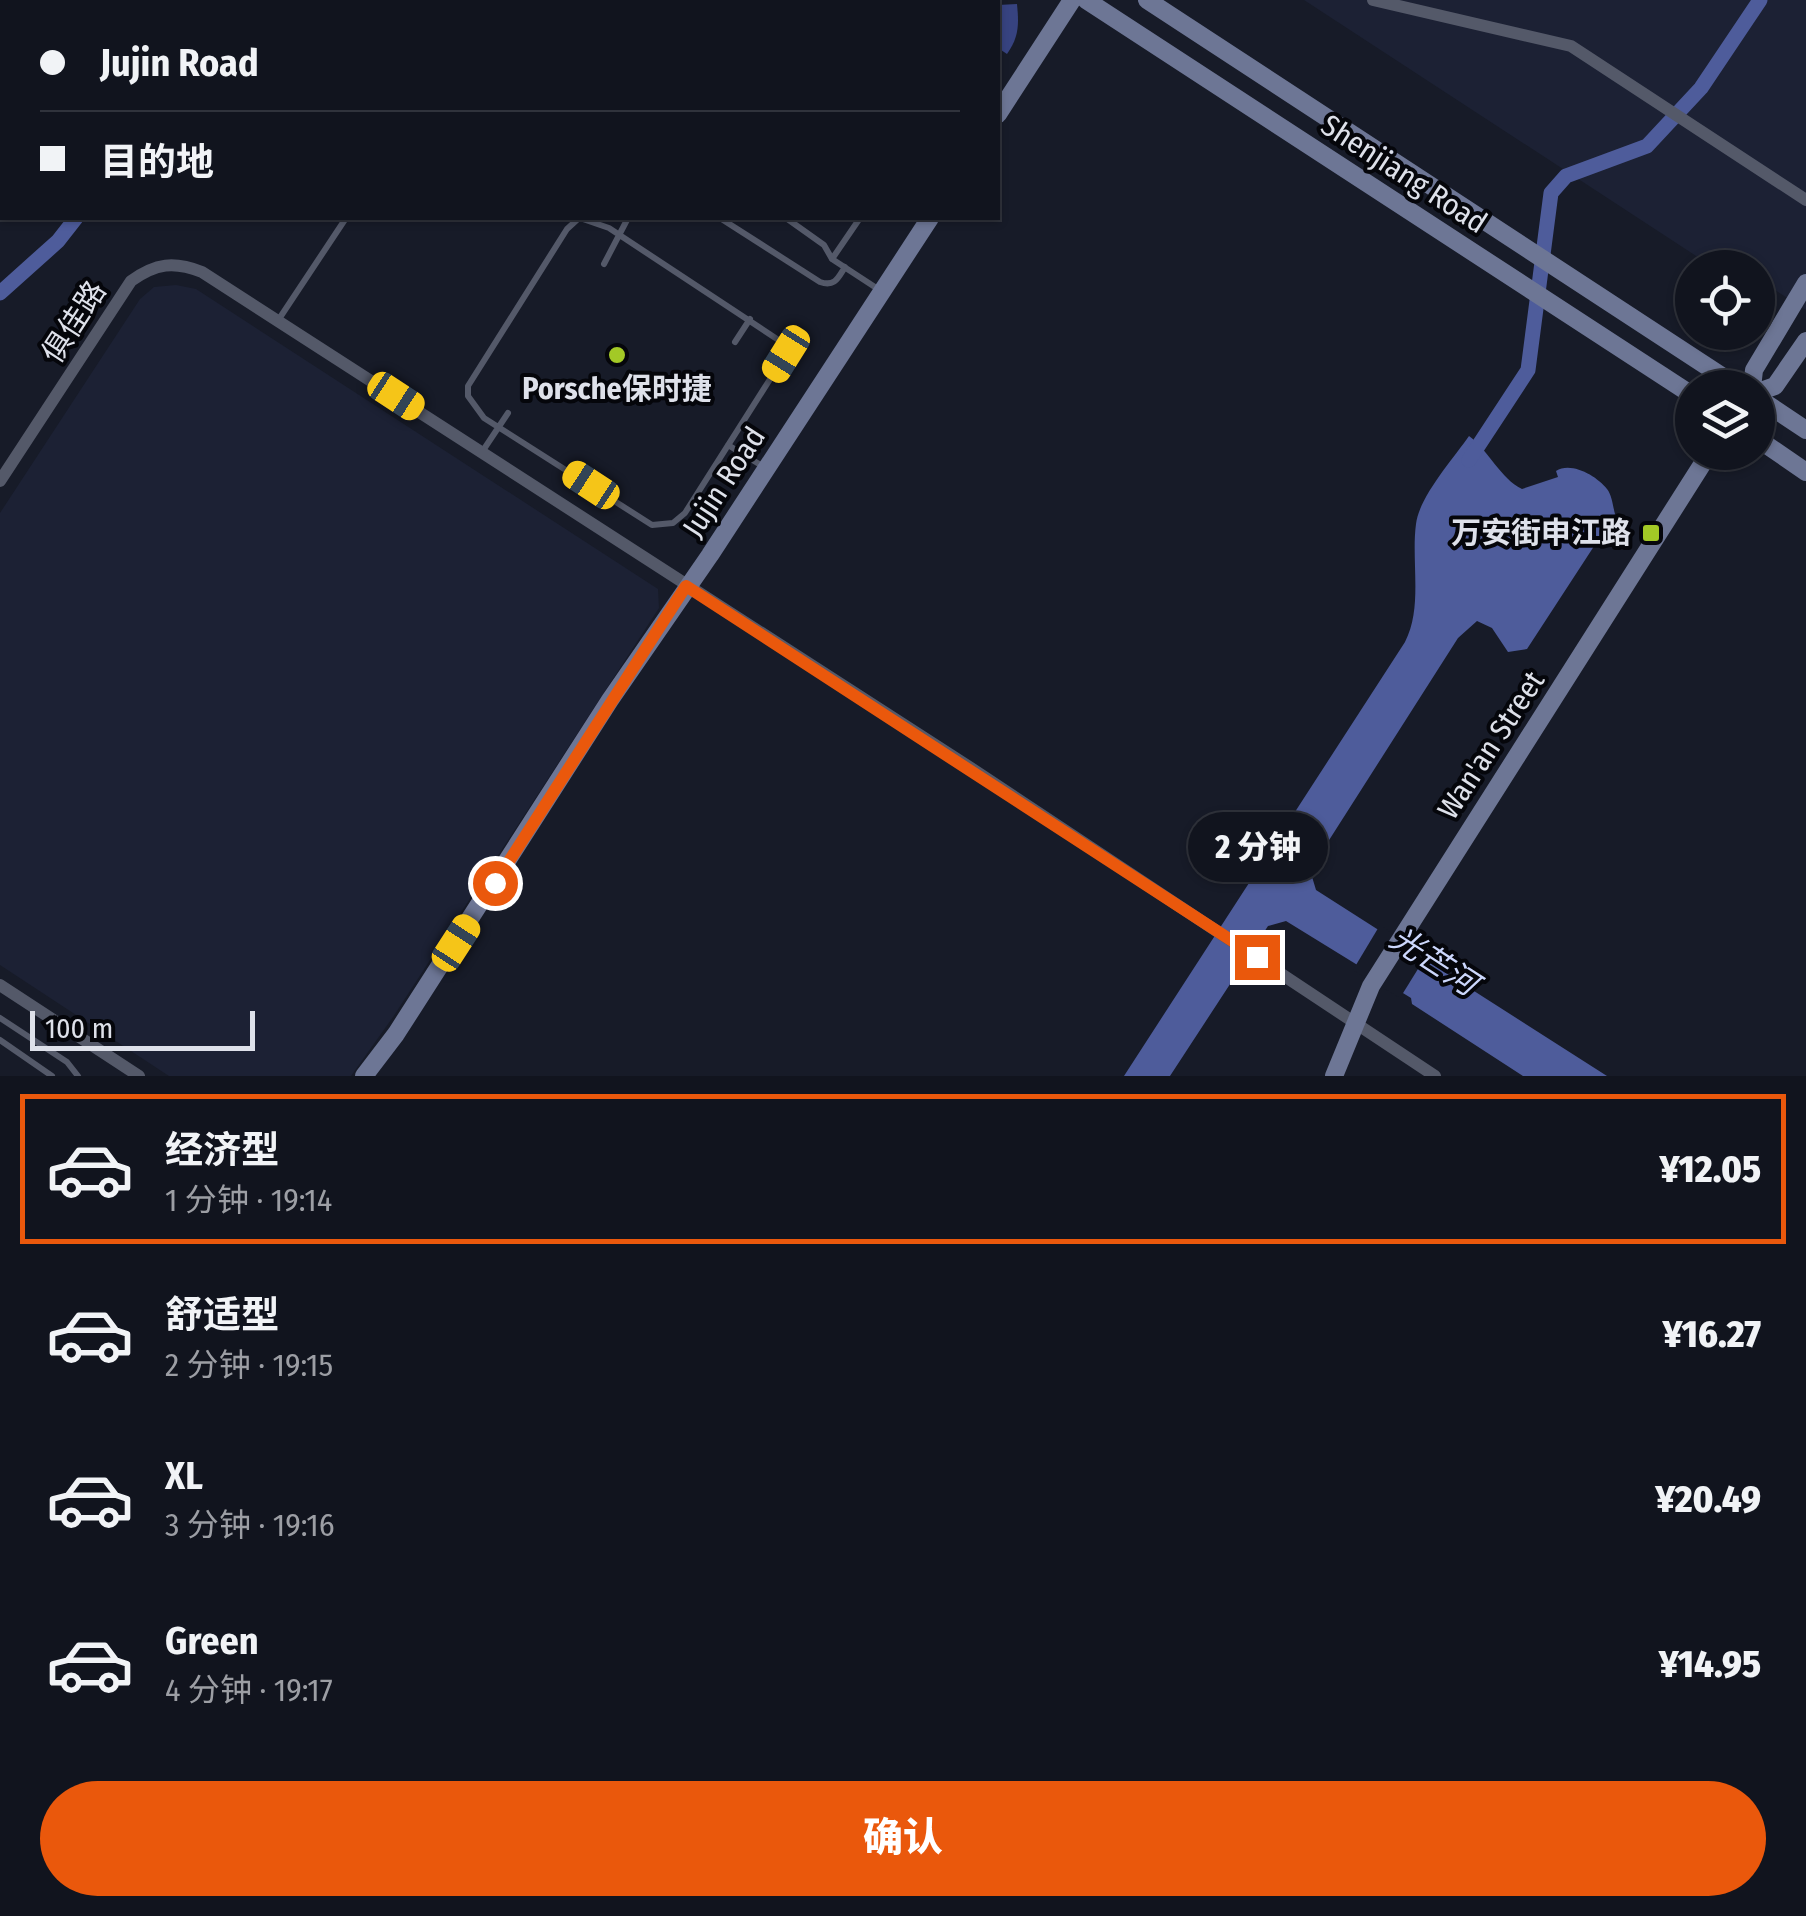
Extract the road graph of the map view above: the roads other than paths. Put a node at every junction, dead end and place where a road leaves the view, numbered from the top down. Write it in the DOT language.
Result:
graph roads {
  1 [pos="1072,0"];
  2 [pos="1086,0"];
  3 [pos="1147,0"];
  4 [pos="1373,0"];
  5 [pos="1000,111"];
  6 [pos="1806,200"];
  7 [pos="345,220"];
  8 [pos="577,220"];
  9 [pos="588,220"];
  10 [pos="627,220"];
  11 [pos="723,220"];
  12 [pos="789,220"];
  13 [pos="859,220"];
  14 [pos="929,220"];
  15 [pos="620,235"];
  16 [pos="832,259"];
  17 [pos="604,264"];
  18 [pos="845,267"];
  19 [pos="1806,283"];
  20 [pos="882,291"];
  21 [pos="279,319"];
  22 [pos="750,319"];
  23 [pos="1806,340"];
  24 [pos="735,342"];
  25 [pos="1713,370"];
  26 [pos="1754,370"];
  27 [pos="1675,384"];
  28 [pos="1775,386"];
  29 [pos="1775,408"];
  30 [pos="508,413"];
  31 [pos="499,426"];
  32 [pos="1806,430"];
  33 [pos="728,445"];
  34 [pos="1775,451"];
  35 [pos="482,452"];
  36 [pos="760,464"];
  37 [pos="1699,470"];
  38 [pos="1806,472"];
  39 [pos="0,481"];
  40 [pos="686,586"];
  41 [pos="0,985"];
  42 [pos="0,1018"];
  43 [pos="1356,1023"];
  44 [pos="0,1040"];
  45 [pos="49,1073"];
  46 [pos="80,1075"];
  47 [pos="139,1076"];
  48 [pos="364,1076"];
  49 [pos="1334,1076"];
  50 [pos="1435,1076"];
  1 -- 5 [label="street"];
  2 -- 27 [label="street, Shenjiang Road"];
  3 -- 25 [label="street, Shenjiang Road"];
  4 -- 6 [label="street"];
  7 -- 21 [label="lane"];
  8 -- 31 [label="lane"];
  9 -- 15 [label="lane"];
  10 -- 15 [label="lane"];
  11 -- 18 [label="lane"];
  12 -- 16 [label="lane"];
  13 -- 16 [label="lane"];
  14 -- 20 [label="street, Jujin Road"];
  15 -- 17 [label="lane"];
  15 -- 22 [label="lane"];
  16 -- 18 [label="lane"];
  18 -- 20 [label="lane"];
  19 -- 26 [label="street"];
  20 -- 40 [label="street, Jujin Road"];
  21 -- 35 [label="street"];
  21 -- 39 [label="street, 俱佳路"];
  22 -- 24 [label="lane"];
  22 -- 33 [label="lane"];
  23 -- 28 [label="street"];
  29 -- 32 [label="street"];
  30 -- 31 [label="lane"];
  31 -- 33 [label="lane"];
  31 -- 35 [label="lane"];
  33 -- 36 [label="lane"];
  34 -- 38 [label="street"];
  35 -- 40 [label="street"];
  37 -- 43 [label="street, Wan'an Street"];
  40 -- 43 [label="street"];
  40 -- 48 [label="street, Jujin Road"];
  41 -- 47 [label="street"];
  42 -- 46 [label="lane"];
  43 -- 49 [label="street, Wan'an Street"];
  43 -- 50 [label="street"];
  44 -- 45 [label="lane"];
}
